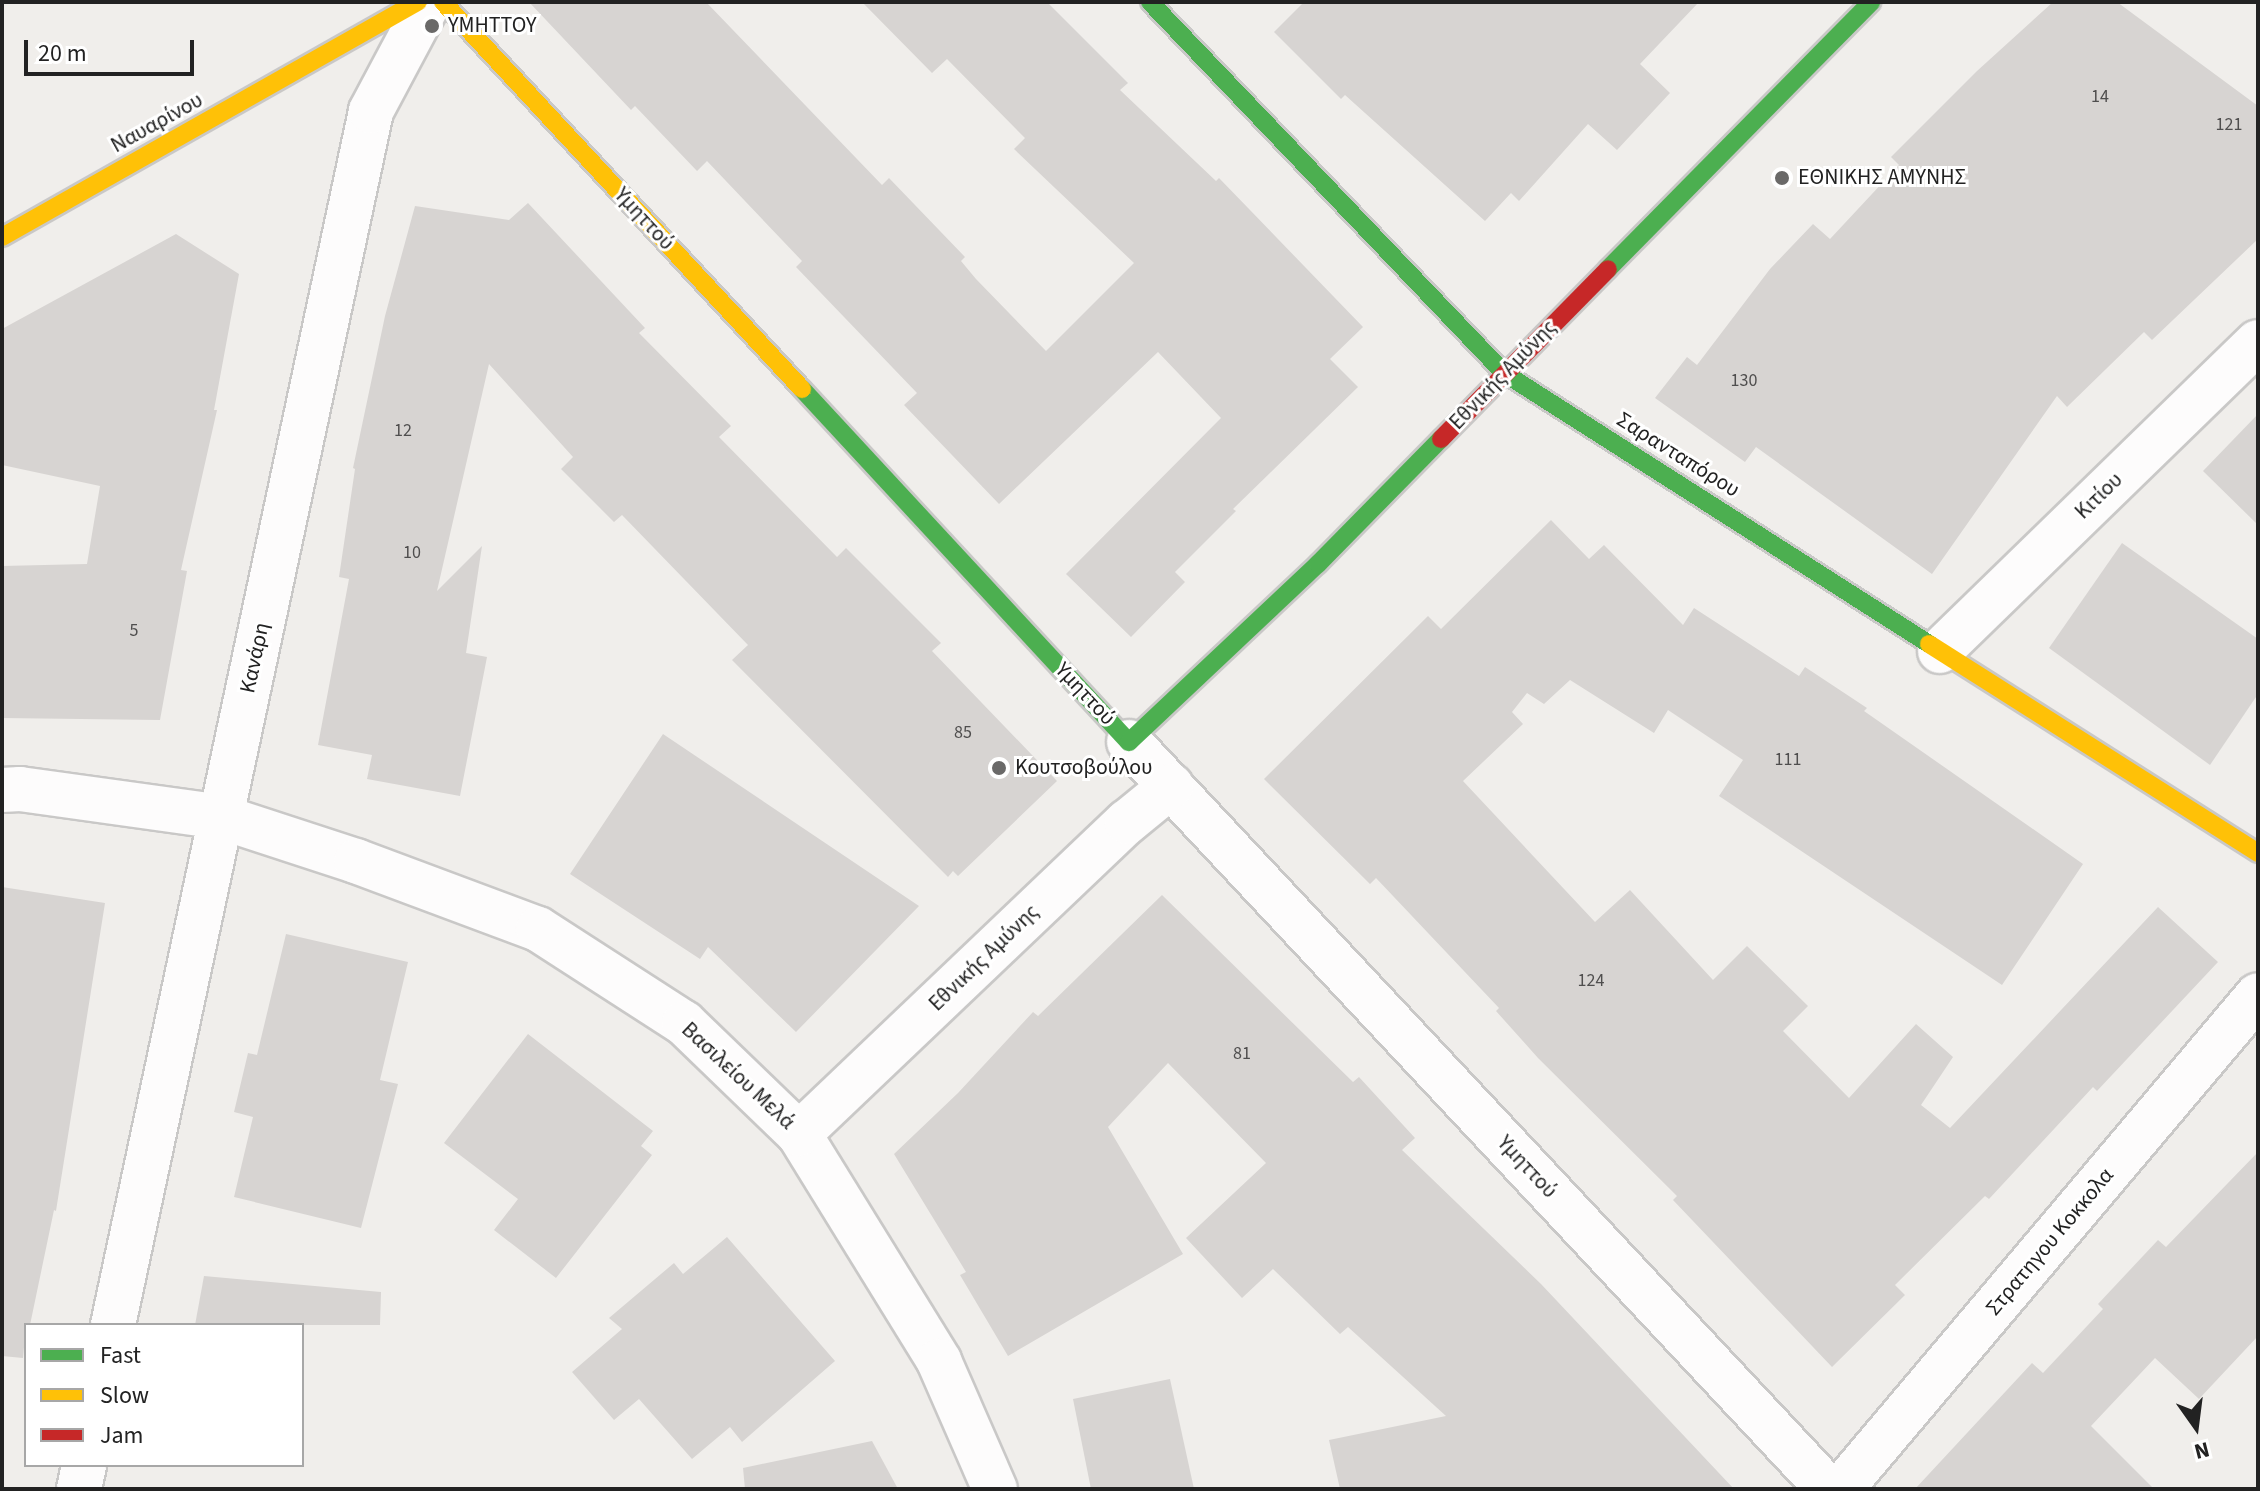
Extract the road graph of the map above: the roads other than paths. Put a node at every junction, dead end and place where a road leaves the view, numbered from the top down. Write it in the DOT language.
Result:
graph roads {
  1 [pos="418,2"];
  2 [pos="429,2"];
  3 [pos="443,2"];
  4 [pos="1150,2"];
  5 [pos="1871,2"];
  6 [pos="2,237"];
  7 [pos="2258,342"];
  8 [pos="1504,373"];
  9 [pos="1940,651"];
  10 [pos="1129,742"];
  11 [pos="1171,786"];
  12 [pos="2,790"];
  13 [pos="221,817"];
  14 [pos="2258,853"];
  15 [pos="2258,995"];
  16 [pos="799,1134"];
  17 [pos="113,1323"];
  18 [pos="84,1467"];
  19 [pos="79,1489"];
  20 [pos="995,1489"];
  21 [pos="1828,1489"];
  22 [pos="1841,1489"];
  1 -- 6 [label="street, Ναυαρίνου"];
  2 -- 13 [label="street, Κανάρη"];
  3 -- 10 [label="street, Υμηττού"];
  4 -- 8 [label="street, Σαρανταπόρου"];
  5 -- 8 [label="street, Εθνικής Αμύνης"];
  7 -- 9 [label="street, Κιτίου"];
  8 -- 9 [label="street, Σαρανταπόρου"];
  8 -- 10 [label="street, Εθνικής Αμύνης"];
  9 -- 14 [label="street, Σαρανταπόρου"];
  10 -- 11 [label="street, Υμηττού"];
  11 -- 16 [label="street, Εθνικής Αμύνης"];
  11 -- 21 [label="street, Υμηττού"];
  12 -- 13 [label="street, Βασιλείου Μελά"];
  13 -- 16 [label="street, Βασιλείου Μελά"];
  13 -- 17 [label="street, Κανάρη"];
  15 -- 22 [label="street, Στρατηγου Κοκκολα"];
  16 -- 20 [label="street, Βασιλείου Μελά"];
  18 -- 19 [label="street"];
}
